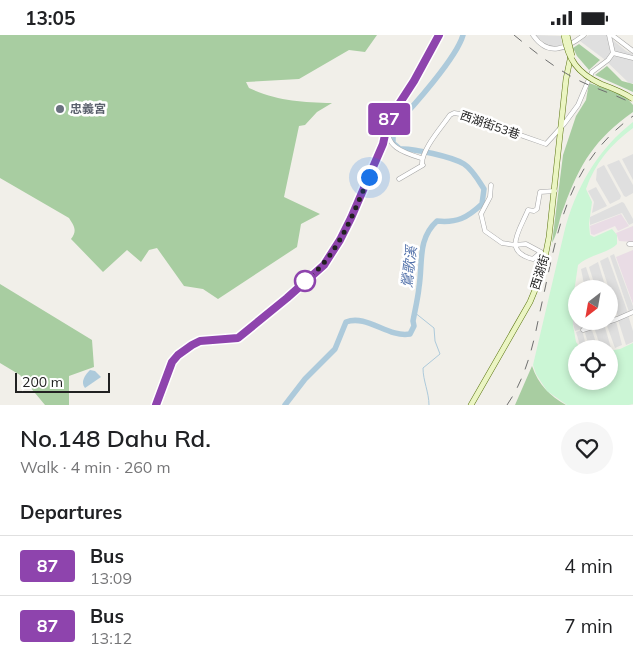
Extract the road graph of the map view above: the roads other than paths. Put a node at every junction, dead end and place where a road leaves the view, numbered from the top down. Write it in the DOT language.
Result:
graph roads {
  1 [pos="439,35"];
  2 [pos="533,35"];
  3 [pos="565,35"];
  4 [pos="584,35"];
  5 [pos="611,35"];
  6 [pos="633,51"];
  7 [pos="613,53"];
  8 [pos="570,56"];
  9 [pos="633,59"];
  10 [pos="633,95"];
  11 [pos="402,99"];
  12 [pos="633,99"];
  13 [pos="561,126"];
  14 [pos="421,158"];
  15 [pos="398,179"];
  16 [pos="490,185"];
  17 [pos="555,191"];
  18 [pos="515,245"];
  19 [pos="633,312"];
  20 [pos="618,319"];
  21 [pos="156,405"];
  22 [pos="471,405"];
  1 -- 11 [label="street"];
  2 -- 4 [label="street"];
  3 -- 8 [label="street, bridge"];
  5 -- 6 [label="street"];
  5 -- 7 [label="street"];
  7 -- 9 [label="street"];
  7 -- 13 [label="street"];
  8 -- 10 [label="street, bridge"];
  8 -- 12 [label="street, bridge"];
  8 -- 13 [label="street, 西湖街"];
  11 -- 14 [label="street"];
  11 -- 21 [label="street"];
  13 -- 14 [label="street, 西湖街53巷"];
  13 -- 17 [label="street, 西湖街"];
  14 -- 15 [label="street"];
  16 -- 18 [label="street"];
  17 -- 18 [label="street"];
  17 -- 22 [label="street, 西湖街"];
  18 -- 18 [label="street"];
  19 -- 20 [label="street"];
}
